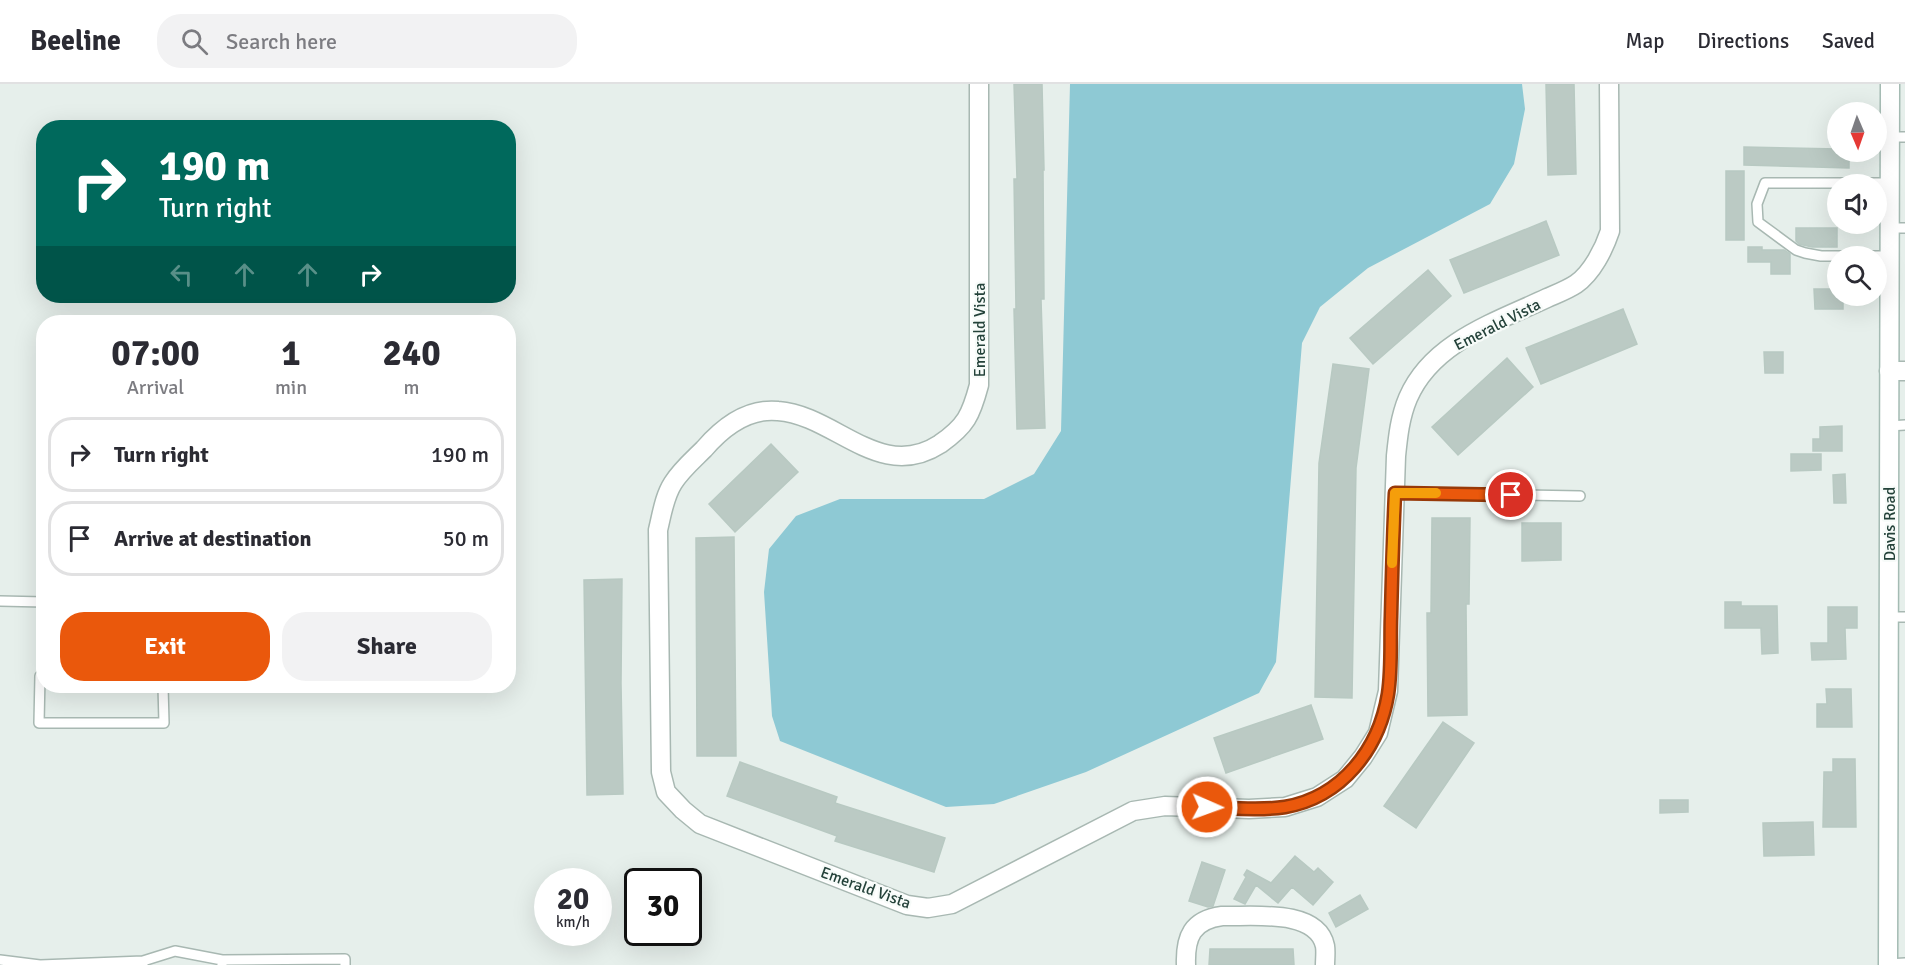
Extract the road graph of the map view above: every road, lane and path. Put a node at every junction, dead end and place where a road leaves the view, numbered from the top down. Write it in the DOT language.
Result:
graph roads {
  1 [pos="979,84"];
  2 [pos="1609,84"];
  3 [pos="1890,84"];
  4 [pos="1898,137"];
  5 [pos="1890,183"];
  6 [pos="1897,228"];
  7 [pos="1890,256"];
  8 [pos="1897,371"];
  9 [pos="1897,426"];
  10 [pos="1395,493"];
  11 [pos="1580,496"];
  12 [pos="0,601"];
  13 [pos="36,602"];
  14 [pos="1897,617"];
  15 [pos="40,693"];
  16 [pos="163,693"];
  17 [pos="0,960"];
  18 [pos="222,962"];
  19 [pos="260,962"];
  20 [pos="143,963"];
  21 [pos="1894,964"];
  22 [pos="40,965"];
  23 [pos="345,965"];
  24 [pos="1185,965"];
  25 [pos="1325,965"];
  1 -- 10 [label="street, Emerald Vista"];
  2 -- 10 [label="street, Emerald Vista"];
  3 -- 4 [label="street, Davis Road"];
  4 -- 5 [label="street, Davis Road"];
  5 -- 6 [label="street, Davis Road"];
  5 -- 7 [label="lane"];
  6 -- 7 [label="street, Davis Road"];
  7 -- 8 [label="street, Davis Road"];
  8 -- 9 [label="street, Davis Road"];
  9 -- 14 [label="street, Davis Road"];
  10 -- 11 [label="lane"];
  12 -- 13 [label="lane"];
  14 -- 21 [label="street, Davis Road"];
  15 -- 16 [label="lane"];
  17 -- 22 [label="lane"];
  18 -- 19 [label="lane"];
  18 -- 20 [label="lane"];
  19 -- 23 [label="lane"];
  20 -- 22 [label="lane"];
  24 -- 25 [label="street"];
}
